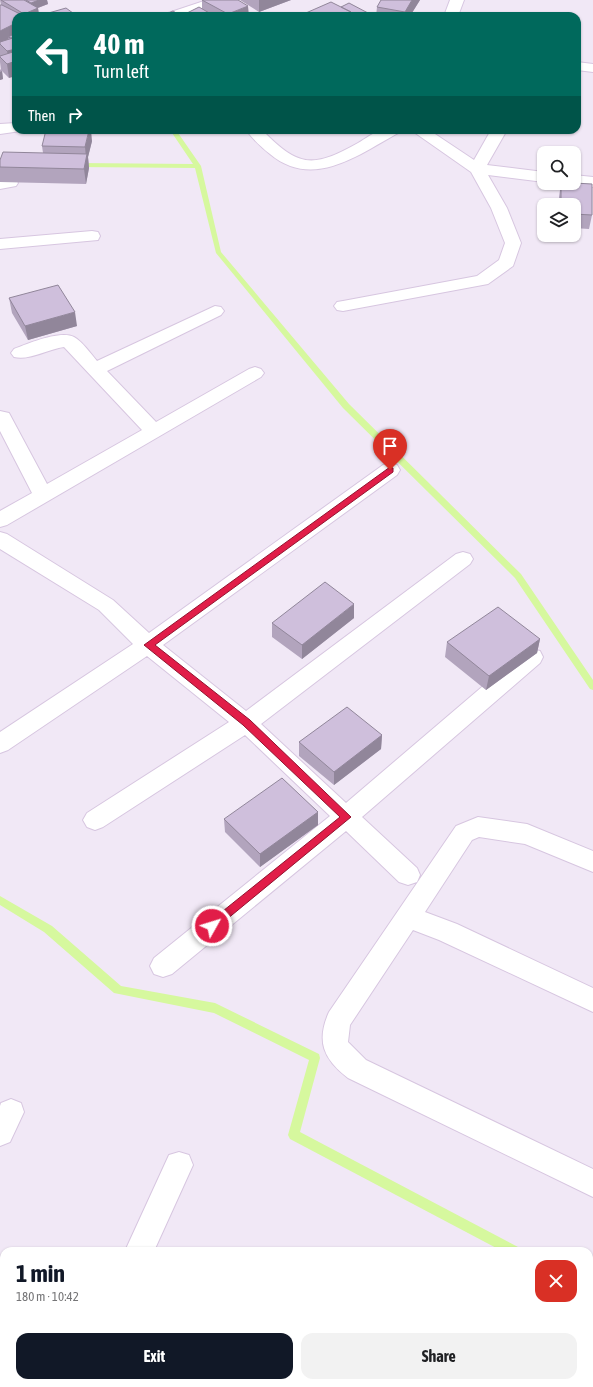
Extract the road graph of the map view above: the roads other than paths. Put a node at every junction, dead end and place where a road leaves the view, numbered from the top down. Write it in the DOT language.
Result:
graph roads {
  1 [pos="221,0"];
  2 [pos="457,0"];
  3 [pos="233,8"];
  4 [pos="185,12"];
  5 [pos="452,12"];
  6 [pos="581,66"];
  7 [pos="593,68"];
  8 [pos="12,128"];
  9 [pos="0,129"];
  10 [pos="259,134"];
  11 [pos="385,134"];
  12 [pos="425,134"];
  13 [pos="496,134"];
  14 [pos="477,169"];
  15 [pos="537,176"];
  16 [pos="581,181"];
  17 [pos="593,182"];
  18 [pos="92,236"];
  19 [pos="0,244"];
  20 [pos="343,306"];
  21 [pos="215,311"];
  22 [pos="20,353"];
  23 [pos="96,369"];
  24 [pos="255,373"];
  25 [pos="2,417"];
  26 [pos="154,431"];
  27 [pos="390,470"];
  28 [pos="43,496"];
  29 [pos="0,520"];
  30 [pos="0,540"];
  31 [pos="463,559"];
  32 [pos="148,645"];
  33 [pos="532,657"];
  34 [pos="246,723"];
  35 [pos="0,744"];
  36 [pos="346,817"];
  37 [pos="95,820"];
  38 [pos="593,862"];
  39 [pos="408,875"];
  40 [pos="408,917"];
  41 [pos="163,966"];
  42 [pos="593,1000"];
  43 [pos="179,1165"];
  44 [pos="593,1183"];
  45 [pos="141,1247"];
  1 -- 3 [label="street"];
  1 -- 4 [label="street"];
  2 -- 5 [label="street"];
  6 -- 7 [label="street"];
  8 -- 9 [label="street"];
  10 -- 11 [label="street"];
  12 -- 14 [label="street"];
  13 -- 14 [label="street"];
  14 -- 15 [label="street"];
  14 -- 20 [label="street"];
  16 -- 17 [label="street"];
  18 -- 19 [label="street"];
  21 -- 23 [label="street"];
  22 -- 23 [label="street"];
  23 -- 26 [label="street"];
  24 -- 26 [label="street"];
  25 -- 28 [label="street"];
  26 -- 28 [label="street"];
  27 -- 32 [label="street"];
  28 -- 29 [label="street"];
  30 -- 32 [label="street"];
  31 -- 34 [label="street"];
  32 -- 34 [label="street"];
  32 -- 35 [label="street"];
  33 -- 36 [label="street"];
  34 -- 36 [label="street"];
  34 -- 37 [label="street"];
  36 -- 39 [label="street"];
  36 -- 41 [label="street"];
  38 -- 40 [label="street"];
  40 -- 42 [label="street"];
  40 -- 44 [label="street"];
  43 -- 45 [label="street"];
}
